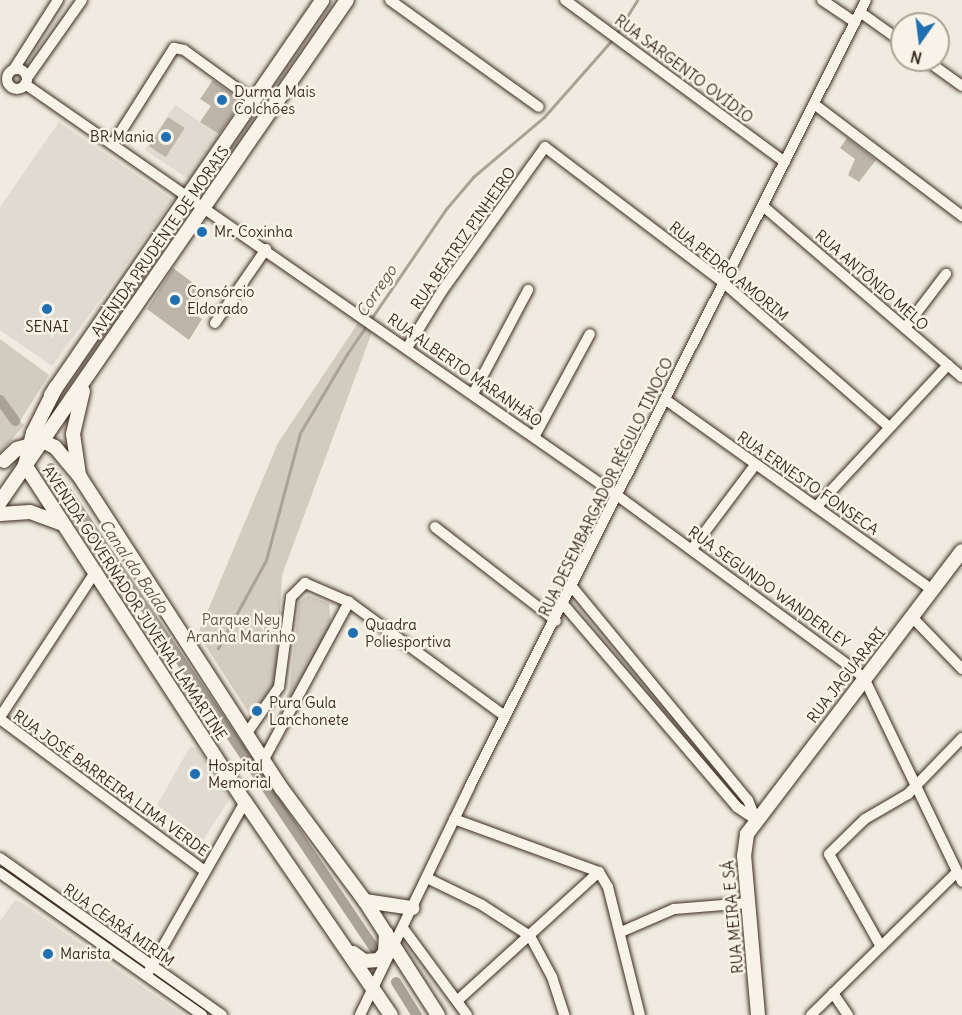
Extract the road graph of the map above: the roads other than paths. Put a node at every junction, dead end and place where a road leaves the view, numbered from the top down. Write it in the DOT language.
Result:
graph roads {
  1 [pos="58,0"];
  2 [pos="82,0"];
  3 [pos="322,0"];
  4 [pos="347,0"];
  5 [pos="390,0"];
  6 [pos="565,0"];
  7 [pos="822,0"];
  8 [pos="866,0"];
  9 [pos="860,12"];
  10 [pos="855,22"];
  11 [pos="890,33"];
  12 [pos="7,69"];
  13 [pos="943,72"];
  14 [pos="26,81"];
  15 [pos="962,86"];
  16 [pos="253,100"];
  17 [pos="814,104"];
  18 [pos="539,107"];
  19 [pos="113,144"];
  20 [pos="545,147"];
  21 [pos="785,162"];
  22 [pos="188,195"];
  23 [pos="204,206"];
  24 [pos="763,206"];
  25 [pos="962,216"];
  26 [pos="266,249"];
  27 [pos="946,274"];
  28 [pos="724,283"];
  29 [pos="528,290"];
  30 [pos="215,323"];
  31 [pos="905,327"];
  32 [pos="590,334"];
  33 [pos="407,348"];
  34 [pos="95,364"];
  35 [pos="948,365"];
  36 [pos="962,377"];
  37 [pos="56,387"];
  38 [pos="472,394"];
  39 [pos="666,400"];
  40 [pos="888,426"];
  41 [pos="534,436"];
  42 [pos="36,442"];
  43 [pos="2,465"];
  44 [pos="25,465"];
  45 [pos="756,465"];
  46 [pos="80,477"];
  47 [pos="618,495"];
  48 [pos="0,502"];
  49 [pos="816,507"];
  50 [pos="0,514"];
  51 [pos="60,523"];
  52 [pos="435,527"];
  53 [pos="692,549"];
  54 [pos="962,551"];
  55 [pos="96,571"];
  56 [pos="573,588"];
  57 [pos="932,590"];
  58 [pos="349,602"];
  59 [pos="564,605"];
  60 [pos="912,617"];
  61 [pos="556,621"];
  62 [pos="624,655"];
  63 [pos="613,664"];
  64 [pos="962,669"];
  65 [pos="864,678"];
  66 [pos="505,716"];
  67 [pos="0,718"];
  68 [pos="248,733"];
  69 [pos="962,738"];
  70 [pos="700,744"];
  71 [pos="690,753"];
  72 [pos="264,759"];
  73 [pos="913,788"];
  74 [pos="245,802"];
  75 [pos="454,819"];
  76 [pos="756,820"];
  77 [pos="0,858"];
  78 [pos="205,871"];
  79 [pos="599,872"];
  80 [pos="0,873"];
  81 [pos="959,877"];
  82 [pos="427,878"];
  83 [pos="365,900"];
  84 [pos="748,903"];
  85 [pos="412,908"];
  86 [pos="403,928"];
  87 [pos="386,932"];
  88 [pos="621,932"];
  89 [pos="530,936"];
  90 [pos="343,944"];
  91 [pos="880,945"];
  92 [pos="393,946"];
  93 [pos="149,971"];
  94 [pos="374,988"];
  95 [pos="833,993"];
  96 [pos="457,1001"];
  97 [pos="639,1014"];
  98 [pos="202,1015"];
  99 [pos="222,1015"];
  100 [pos="360,1015"];
  101 [pos="391,1015"];
  102 [pos="438,1015"];
  103 [pos="467,1015"];
  104 [pos="564,1015"];
  105 [pos="627,1015"];
  106 [pos="758,1015"];
  107 [pos="811,1015"];
  108 [pos="848,1015"];
  1 -- 12 [label="street"];
  2 -- 14 [label="street"];
  3 -- 16 [label="main road, AVENIDA PRUDENTE DE MORAIS"];
  4 -- 23 [label="main road, AVENIDA PRUDENTE DE MORAIS"];
  5 -- 18 [label="street"];
  6 -- 21 [label="street, RUA SARGENTO OVÍDIO"];
  7 -- 10 [label="street"];
  8 -- 9 [label="street, RUA DESEMBARGADOR RÉGULO TINOCO"];
  9 -- 10 [label="street, RUA DESEMBARGADOR RÉGULO TINOCO"];
  9 -- 11 [label="street"];
  10 -- 17 [label="street, RUA DESEMBARGADOR RÉGULO TINOCO"];
  12 -- 14 [label="street, RUA ALBERTO MARANHÃO"];
  12 -- 14 [label="street, RUA ALBERTO MARANHÃO"];
  13 -- 15 [label="street"];
  14 -- 19 [label="street, RUA ALBERTO MARANHÃO"];
  16 -- 19 [label="street"];
  16 -- 22 [label="main road, AVENIDA PRUDENTE DE MORAIS"];
  17 -- 21 [label="street, RUA DESEMBARGADOR RÉGULO TINOCO"];
  17 -- 25 [label="street"];
  19 -- 22 [label="street, RUA ALBERTO MARANHÃO"];
  20 -- 28 [label="street, RUA PEDRO AMORIM"];
  20 -- 33 [label="street, RUA BEATRIZ PINHEIRO"];
  21 -- 24 [label="street, RUA DESEMBARGADOR RÉGULO TINOCO"];
  22 -- 23 [label="street, RUA ALBERTO MARANHÃO"];
  22 -- 37 [label="main road, AVENIDA PRUDENTE DE MORAIS"];
  23 -- 26 [label="street, RUA ALBERTO MARANHÃO"];
  23 -- 34 [label="main road, AVENIDA PRUDENTE DE MORAIS"];
  24 -- 28 [label="street, RUA DESEMBARGADOR RÉGULO TINOCO"];
  24 -- 31 [label="street, RUA ANTÔNIO MELO"];
  26 -- 30 [label="street"];
  26 -- 33 [label="street, RUA ALBERTO MARANHÃO"];
  27 -- 31 [label="street"];
  28 -- 39 [label="street, RUA DESEMBARGADOR RÉGULO TINOCO"];
  28 -- 40 [label="street, RUA PEDRO AMORIM"];
  29 -- 38 [label="street"];
  31 -- 35 [label="street, RUA ANTÔNIO MELO"];
  32 -- 41 [label="street"];
  33 -- 38 [label="street, RUA ALBERTO MARANHÃO"];
  34 -- 42 [label="main road, AVENIDA PRUDENTE DE MORAIS"];
  34 -- 46 [label="main road"];
  35 -- 36 [label="street, RUA ANTÔNIO MELO"];
  35 -- 40 [label="street"];
  37 -- 42 [label="main road"];
  37 -- 43 [label="main road, AVENIDA PRUDENTE DE MORAIS"];
  38 -- 41 [label="street, RUA ALBERTO MARANHÃO"];
  39 -- 45 [label="street, RUA ERNESTO FONSECA"];
  39 -- 47 [label="street, RUA DESEMBARGADOR RÉGULO TINOCO"];
  40 -- 49 [label="street"];
  41 -- 47 [label="street, RUA ALBERTO MARANHÃO"];
  42 -- 43 [label="main road"];
  42 -- 44 [label="main road, AVENIDA PRUDENTE DE MORAIS"];
  42 -- 46 [label="main road, AVENIDA GOVERNADOR JUVENAL LAMARTINE"];
  44 -- 48 [label="main road, AVENIDA PRUDENTE DE MORAIS"];
  44 -- 51 [label="main road, AVENIDA GOVERNADOR JUVENAL LAMARTINE"];
  45 -- 49 [label="street, RUA ERNESTO FONSECA"];
  45 -- 53 [label="street"];
  46 -- 68 [label="main road, AVENIDA GOVERNADOR JUVENAL LAMARTINE"];
  47 -- 53 [label="street, RUA SEGUNDO WANDERLEY"];
  47 -- 56 [label="street, RUA DESEMBARGADOR RÉGULO TINOCO"];
  49 -- 57 [label="street, RUA ERNESTO FONSECA"];
  50 -- 51 [label="main road"];
  51 -- 55 [label="main road, AVENIDA GOVERNADOR JUVENAL LAMARTINE"];
  52 -- 61 [label="street"];
  53 -- 65 [label="street, RUA SEGUNDO WANDERLEY"];
  54 -- 57 [label="main road, RUA JAGUARARI"];
  55 -- 67 [label="street"];
  55 -- 74 [label="main road, AVENIDA GOVERNADOR JUVENAL LAMARTINE"];
  56 -- 59 [label="street, RUA DESEMBARGADOR RÉGULO TINOCO"];
  56 -- 62 [label="street"];
  57 -- 60 [label="main road, RUA JAGUARARI"];
  58 -- 66 [label="street"];
  58 -- 68 [label="street"];
  58 -- 72 [label="street"];
  59 -- 61 [label="street, RUA DESEMBARGADOR RÉGULO TINOCO"];
  59 -- 63 [label="street"];
  60 -- 64 [label="street"];
  60 -- 65 [label="main road, RUA JAGUARARI"];
  61 -- 66 [label="street, RUA DESEMBARGADOR RÉGULO TINOCO"];
  62 -- 63 [label="street"];
  62 -- 70 [label="street"];
  63 -- 71 [label="street"];
  65 -- 73 [label="street, RUA SEGUNDO WANDERLEY"];
  65 -- 76 [label="main road, RUA JAGUARARI"];
  66 -- 75 [label="street, RUA DESEMBARGADOR RÉGULO TINOCO"];
  67 -- 78 [label="street, RUA JOSÉ BARREIRA LIMA VERDE"];
  68 -- 72 [label="main road, AVENIDA GOVERNADOR JUVENAL LAMARTINE"];
  69 -- 73 [label="street"];
  70 -- 71 [label="street"];
  70 -- 76 [label="street"];
  71 -- 76 [label="street"];
  72 -- 83 [label="main road, AVENIDA GOVERNADOR JUVENAL LAMARTINE"];
  73 -- 81 [label="street, RUA SEGUNDO WANDERLEY"];
  73 -- 91 [label="street"];
  74 -- 78 [label="street"];
  74 -- 90 [label="main road, AVENIDA GOVERNADOR JUVENAL LAMARTINE"];
  75 -- 79 [label="street"];
  75 -- 82 [label="street, RUA DESEMBARGADOR RÉGULO TINOCO"];
  76 -- 84 [label="main road, RUA MEIRA E SÁ"];
  77 -- 93 [label="street, RUA CEARÁ MIRIM"];
  78 -- 93 [label="street"];
  79 -- 88 [label="street"];
  79 -- 89 [label="street"];
  80 -- 93 [label="street, RUA CEARÁ MIRIM"];
  81 -- 91 [label="street"];
  82 -- 85 [label="street, RUA DESEMBARGADOR RÉGULO TINOCO"];
  82 -- 89 [label="street"];
  83 -- 85 [label="main road"];
  83 -- 87 [label="main road, AVENIDA GOVERNADOR JUVENAL LAMARTINE"];
  84 -- 88 [label="street"];
  84 -- 106 [label="main road, RUA MEIRA E SÁ"];
  85 -- 86 [label="street, RUA DESEMBARGADOR RÉGULO TINOCO"];
  86 -- 92 [label="street, RUA DESEMBARGADOR RÉGULO TINOCO"];
  86 -- 96 [label="street"];
  87 -- 90 [label="main road"];
  87 -- 92 [label="main road, AVENIDA GOVERNADOR JUVENAL LAMARTINE"];
  88 -- 97 [label="street"];
  89 -- 96 [label="street"];
  89 -- 104 [label="street"];
  90 -- 94 [label="main road, AVENIDA GOVERNADOR JUVENAL LAMARTINE"];
  91 -- 95 [label="street"];
  92 -- 94 [label="street, RUA DESEMBARGADOR RÉGULO TINOCO"];
  92 -- 102 [label="main road, AVENIDA GOVERNADOR JUVENAL LAMARTINE"];
  93 -- 98 [label="street, RUA CEARÁ MIRIM"];
  93 -- 99 [label="street, RUA CEARÁ MIRIM"];
  94 -- 100 [label="street, RUA DESEMBARGADOR RÉGULO TINOCO"];
  94 -- 101 [label="main road, AVENIDA GOVERNADOR JUVENAL LAMARTINE"];
  95 -- 107 [label="street"];
  95 -- 108 [label="street"];
  96 -- 103 [label="street"];
  97 -- 105 [label="street"];
}
